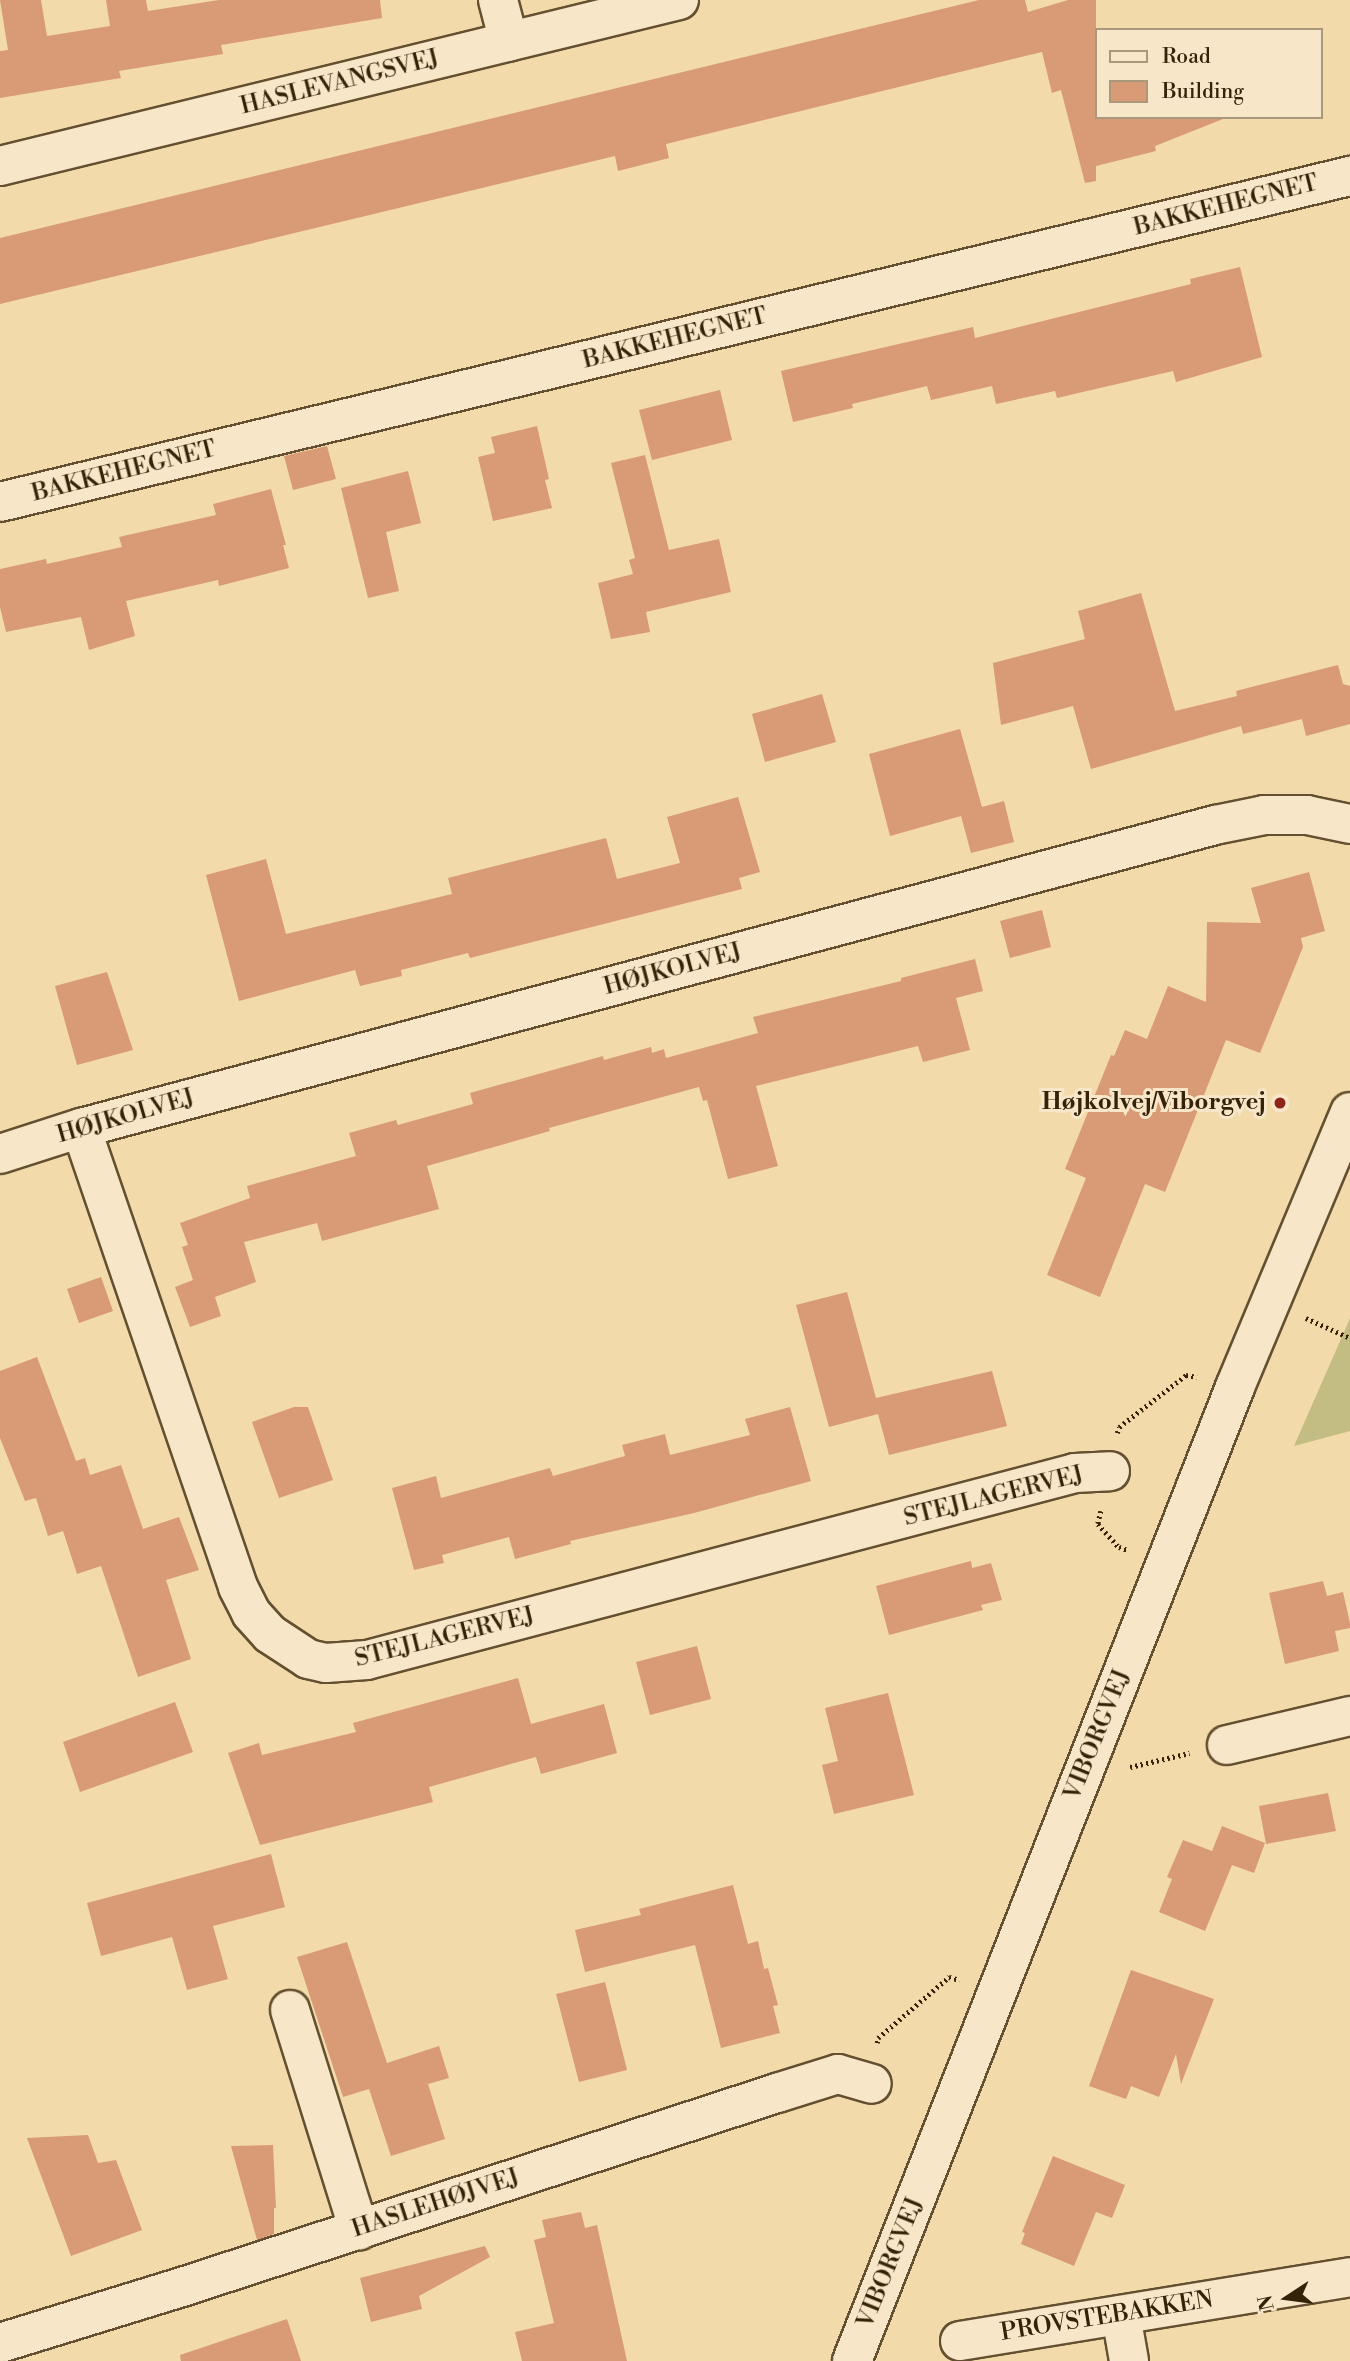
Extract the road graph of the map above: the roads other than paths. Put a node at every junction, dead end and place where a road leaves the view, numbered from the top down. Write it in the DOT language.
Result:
graph roads {
  1 [pos="498,0"];
  2 [pos="679,0"];
  3 [pos="509,42"];
  4 [pos="0,166"];
  5 [pos="1350,176"];
  6 [pos="0,502"];
  7 [pos="1350,824"];
  8 [pos="1350,1112"];
  9 [pos="81,1128"];
  10 [pos="1343,1151"];
  11 [pos="0,1154"];
  12 [pos="1110,1471"];
  13 [pos="1350,1716"];
  14 [pos="1227,1745"];
  15 [pos="290,2010"];
  16 [pos="872,2084"];
  17 [pos="359,2230"];
  18 [pos="1350,2277"];
  19 [pos="1121,2315"];
  20 [pos="960,2341"];
  21 [pos="0,2343"];
  22 [pos="852,2361"];
  23 [pos="1129,2361"];
  1 -- 3 [label="street"];
  2 -- 3 [label="street, HASLEVANGSVEJ"];
  3 -- 4 [label="street, HASLEVANGSVEJ"];
  5 -- 6 [label="street, BAKKEHEGNET"];
  7 -- 9 [label="street, HØJKOLVEJ"];
  8 -- 10 [label="street, VIBORGVEJ"];
  9 -- 11 [label="street, HØJKOLVEJ"];
  9 -- 12 [label="street, STEJLAGERVEJ"];
  10 -- 22 [label="street, VIBORGVEJ"];
  13 -- 14 [label="street"];
  15 -- 17 [label="street"];
  16 -- 17 [label="street, HASLEHØJVEJ"];
  17 -- 21 [label="street, HASLEHØJVEJ"];
  18 -- 19 [label="street, PROVSTEBAKKEN"];
  19 -- 20 [label="street, PROVSTEBAKKEN"];
  19 -- 23 [label="street"];
}
